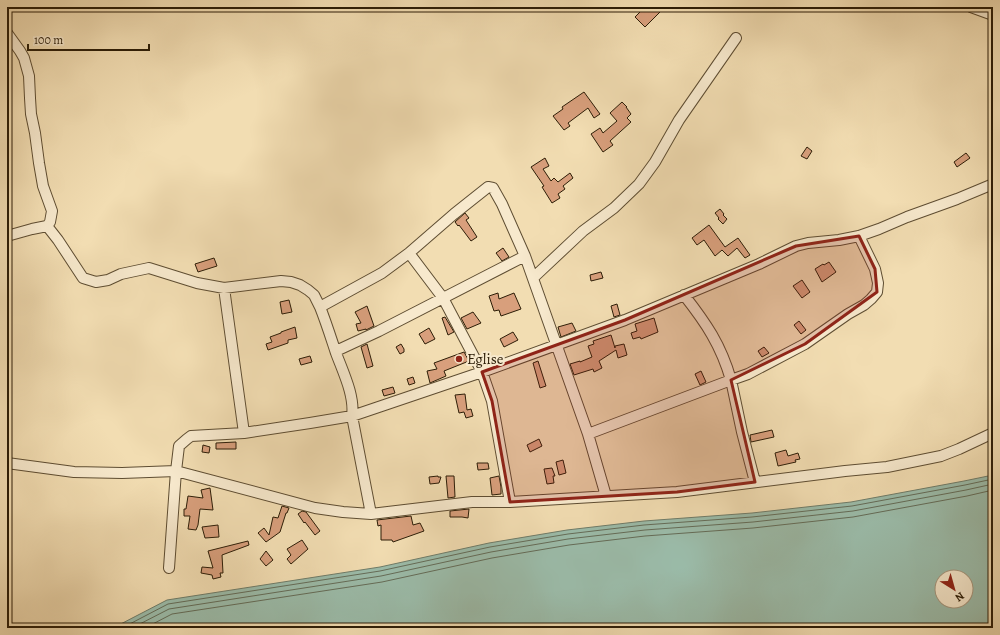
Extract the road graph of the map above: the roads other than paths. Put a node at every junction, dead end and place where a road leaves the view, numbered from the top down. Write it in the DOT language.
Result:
graph roads {
  1 [pos="971,7"];
  2 [pos="993,15"];
  3 [pos="7,32"];
  4 [pos="736,38"];
  5 [pos="993,184"];
  6 [pos="47,226"];
  7 [pos="7,236"];
  8 [pos="859,236"];
  9 [pos="409,253"];
  10 [pos="525,256"];
  11 [pos="533,278"];
  12 [pos="224,288"];
  13 [pos="684,295"];
  14 [pos="443,298"];
  15 [pos="320,306"];
  16 [pos="557,344"];
  17 [pos="336,351"];
  18 [pos="482,372"];
  19 [pos="731,380"];
  20 [pos="352,416"];
  21 [pos="244,433"];
  22 [pos="993,433"];
  23 [pos="588,434"];
  24 [pos="7,463"];
  25 [pos="176,471"];
  26 [pos="755,482"];
  27 [pos="606,496"];
  28 [pos="510,502"];
  29 [pos="371,514"];
  30 [pos="169,568"];
  1 -- 2 [label="street"];
  3 -- 6 [label="street"];
  4 -- 11 [label="street"];
  5 -- 8 [label="street"];
  6 -- 7 [label="street"];
  6 -- 12 [label="street"];
  8 -- 13 [label="street"];
  8 -- 19 [label="street"];
  9 -- 10 [label="street"];
  9 -- 14 [label="street"];
  9 -- 15 [label="street"];
  10 -- 11 [label="street"];
  10 -- 14 [label="street"];
  11 -- 16 [label="street"];
  12 -- 15 [label="street"];
  12 -- 21 [label="street"];
  13 -- 16 [label="street"];
  13 -- 19 [label="street"];
  14 -- 17 [label="street"];
  14 -- 18 [label="street"];
  15 -- 17 [label="street"];
  16 -- 18 [label="street"];
  16 -- 23 [label="street"];
  17 -- 20 [label="street"];
  18 -- 20 [label="street"];
  18 -- 28 [label="street"];
  19 -- 23 [label="street"];
  19 -- 26 [label="street"];
  20 -- 21 [label="street"];
  20 -- 29 [label="street"];
  21 -- 25 [label="street"];
  22 -- 26 [label="street"];
  23 -- 27 [label="street"];
  24 -- 25 [label="street"];
  25 -- 29 [label="street"];
  25 -- 30 [label="street"];
  26 -- 27 [label="street"];
  27 -- 28 [label="street"];
  28 -- 29 [label="street"];
}
